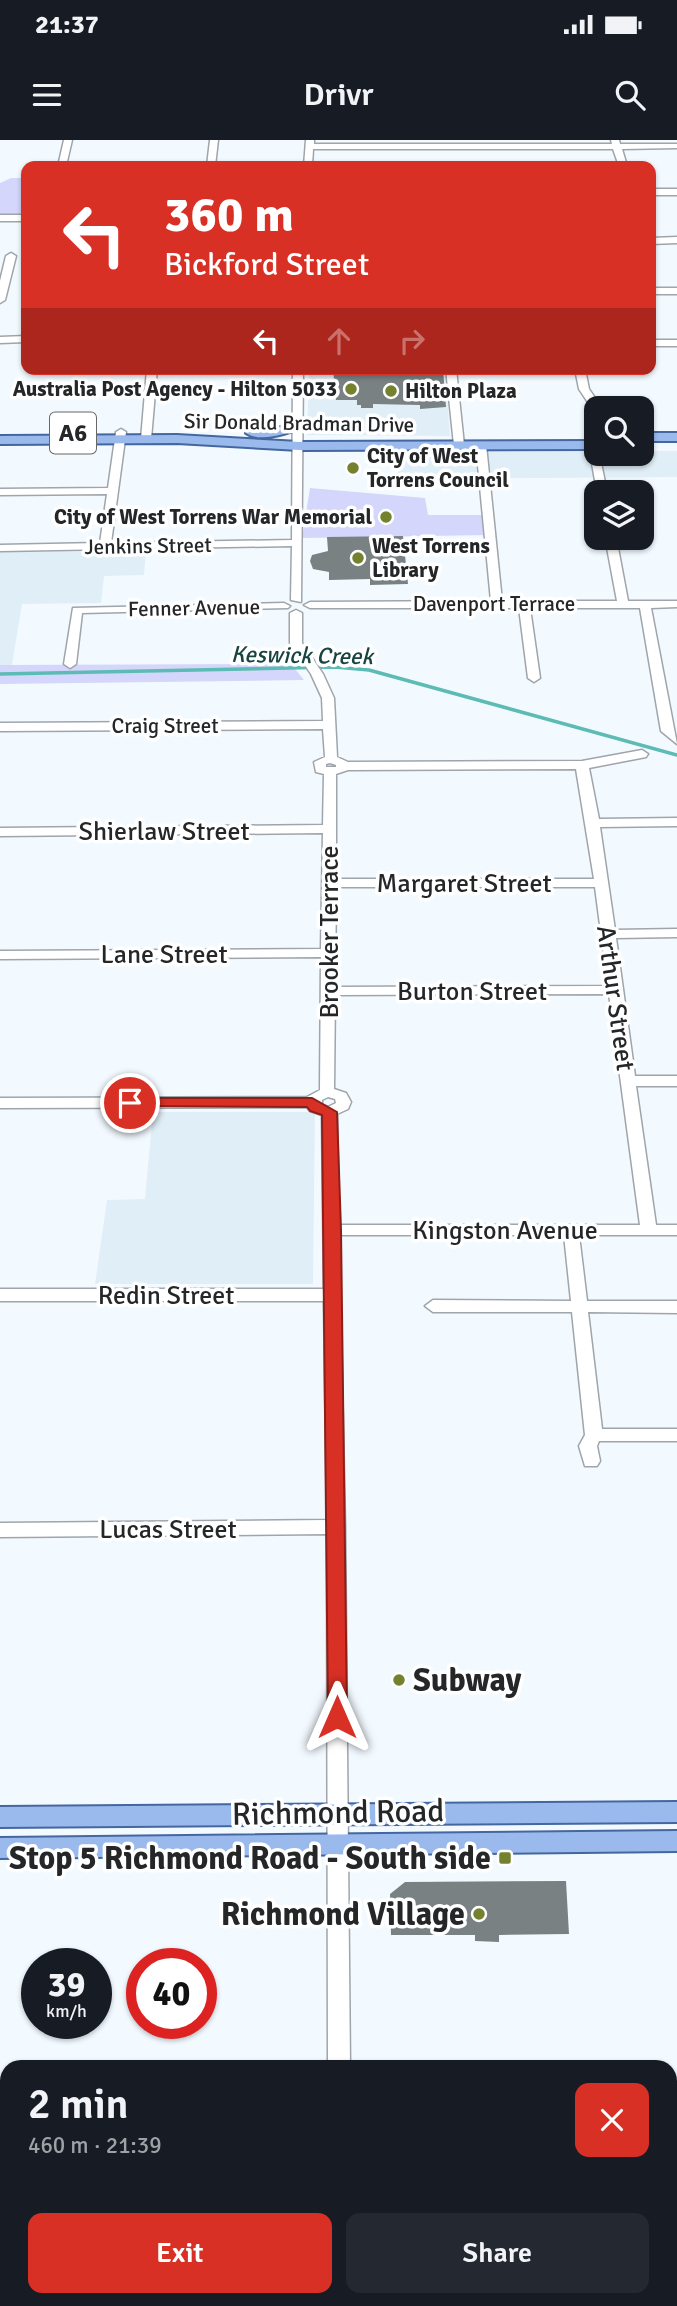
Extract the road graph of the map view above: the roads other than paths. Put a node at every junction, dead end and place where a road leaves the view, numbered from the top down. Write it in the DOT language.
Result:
graph roads {
  1 [pos="68,140"];
  2 [pos="214,140"];
  3 [pos="616,143"];
  4 [pos="310,144"];
  5 [pos="677,146"];
  6 [pos="63,161"];
  7 [pos="212,161"];
  8 [pos="621,161"];
  9 [pos="656,192"];
  10 [pos="677,192"];
  11 [pos="0,218"];
  12 [pos="21,218"];
  13 [pos="677,240"];
  14 [pos="656,241"];
  15 [pos="5,256"];
  16 [pos="656,291"];
  17 [pos="677,291"];
  18 [pos="0,300"];
  19 [pos="21,339"];
  20 [pos="0,340"];
  21 [pos="656,343"];
  22 [pos="677,343"];
  23 [pos="151,375"];
  24 [pos="299,375"];
  25 [pos="452,375"];
  26 [pos="581,375"];
  27 [pos="589,396"];
  28 [pos="0,434"];
  29 [pos="146,435"];
  30 [pos="120,436"];
  31 [pos="299,436"];
  32 [pos="654,437"];
  33 [pos="677,437"];
  34 [pos="0,440"];
  35 [pos="458,441"];
  36 [pos="584,441"];
  37 [pos="584,441"];
  38 [pos="654,444"];
  39 [pos="677,444"];
  40 [pos="353,445"];
  41 [pos="481,445"];
  42 [pos="298,460"];
  43 [pos="111,491"];
  44 [pos="0,492"];
  45 [pos="296,543"];
  46 [pos="105,547"];
  47 [pos="0,548"];
  48 [pos="613,550"];
  49 [pos="497,604"];
  50 [pos="524,604"];
  51 [pos="623,604"];
  52 [pos="645,604"];
  53 [pos="677,604"];
  54 [pos="297,606"];
  55 [pos="70,664"];
  56 [pos="534,678"];
  57 [pos="329,725"];
  58 [pos="0,727"];
  59 [pos="677,740"];
  60 [pos="642,754"];
  61 [pos="582,765"];
  62 [pos="335,766"];
  63 [pos="677,822"];
  64 [pos="593,823"];
  65 [pos="329,830"];
  66 [pos="0,832"];
  67 [pos="329,883"];
  68 [pos="600,883"];
  69 [pos="677,933"];
  70 [pos="607,934"];
  71 [pos="329,953"];
  72 [pos="0,955"];
  73 [pos="614,990"];
  74 [pos="329,991"];
  75 [pos="629,1081"];
  76 [pos="677,1081"];
  77 [pos="327,1092"];
  78 [pos="312,1102"];
  79 [pos="0,1103"];
  80 [pos="329,1112"];
  81 [pos="333,1230"];
  82 [pos="571,1230"];
  83 [pos="677,1230"];
  84 [pos="649,1231"];
  85 [pos="0,1295"];
  86 [pos="332,1295"];
  87 [pos="433,1306"];
  88 [pos="580,1307"];
  89 [pos="677,1307"];
  90 [pos="594,1435"];
  91 [pos="677,1435"];
  92 [pos="591,1461"];
  93 [pos="336,1527"];
  94 [pos="0,1530"];
  95 [pos="677,1812"];
  96 [pos="338,1814"];
  97 [pos="0,1817"];
  98 [pos="677,1841"];
  99 [pos="338,1846"];
  100 [pos="0,1848"];
  101 [pos="339,2060"];
  1 -- 6 [label="street"];
  2 -- 7 [label="street"];
  3 -- 4 [label="street"];
  3 -- 5 [label="street"];
  3 -- 8 [label="street"];
  9 -- 10 [label="street"];
  11 -- 12 [label="street"];
  13 -- 14 [label="street"];
  15 -- 18 [label="street"];
  16 -- 17 [label="street"];
  19 -- 20 [label="street"];
  21 -- 22 [label="street"];
  23 -- 29 [label="street"];
  24 -- 31 [label="street, Brooker Terrace"];
  25 -- 35 [label="street"];
  26 -- 27 [label="street"];
  28 -- 30 [label="main road, Sir Donald Bradman Drive / A6"];
  29 -- 30 [label="main road, Sir Donald Bradman Drive / A6"];
  29 -- 31 [label="main road, Sir Donald Bradman Drive / A6"];
  29 -- 31 [label="main road, Sir Donald Bradman Drive / A6"];
  30 -- 34 [label="main road, Sir Donald Bradman Drive / A6"];
  30 -- 43 [label="street"];
  31 -- 35 [label="main road, Sir Donald Bradman Drive / A6"];
  31 -- 40 [label="main road, Sir Donald Bradman Drive / A6"];
  31 -- 42 [label="street, Brooker Terrace"];
  32 -- 33 [label="main road"];
  35 -- 36 [label="main road, Sir Donald Bradman Drive / A6"];
  35 -- 40 [label="main road, Sir Donald Bradman Drive / A6"];
  35 -- 41 [label="main road, Sir Donald Bradman Drive / A6"];
  37 -- 41 [label="main road, Sir Donald Bradman Drive / A6"];
  38 -- 39 [label="main road"];
  40 -- 42 [label="main road"];
  41 -- 49 [label="street"];
  42 -- 45 [label="street, Brooker Terrace"];
  43 -- 44 [label="street"];
  43 -- 46 [label="street"];
  45 -- 46 [label="street, Jenkins Street"];
  45 -- 54 [label="street, Brooker Terrace"];
  46 -- 47 [label="street, Jenkins Street"];
  48 -- 51 [label="street"];
  49 -- 50 [label="street, Davenport Terrace"];
  49 -- 54 [label="street, Davenport Terrace"];
  50 -- 51 [label="street, Davenport Terrace"];
  50 -- 56 [label="street"];
  51 -- 52 [label="street, Davenport Terrace"];
  52 -- 53 [label="street, Davenport Terrace"];
  52 -- 59 [label="street"];
  54 -- 55 [label="street, Fenner Avenue"];
  54 -- 57 [label="street, Brooker Terrace"];
  57 -- 58 [label="street, Craig Street"];
  57 -- 62 [label="street, Brooker Terrace"];
  60 -- 61 [label="street"];
  61 -- 62 [label="street"];
  61 -- 64 [label="street, Arthur Street"];
  62 -- 65 [label="street, Brooker Terrace"];
  63 -- 64 [label="street"];
  64 -- 68 [label="street, Arthur Street"];
  65 -- 66 [label="street, Shierlaw Street"];
  65 -- 67 [label="street, Brooker Terrace"];
  67 -- 68 [label="street, Margaret Street"];
  67 -- 71 [label="street, Brooker Terrace"];
  68 -- 70 [label="street, Arthur Street"];
  69 -- 70 [label="street"];
  70 -- 73 [label="street, Arthur Street"];
  71 -- 72 [label="street, Lane Street"];
  71 -- 74 [label="street, Brooker Terrace"];
  73 -- 74 [label="street, Burton Street"];
  73 -- 75 [label="street, Arthur Street"];
  74 -- 77 [label="street, Brooker Terrace"];
  75 -- 76 [label="street"];
  75 -- 84 [label="street, Arthur Street"];
  77 -- 78 [label="street"];
  77 -- 80 [label="street"];
  78 -- 79 [label="street"];
  78 -- 80 [label="street"];
  80 -- 81 [label="street"];
  81 -- 82 [label="street, Kingston Avenue"];
  81 -- 86 [label="street"];
  82 -- 84 [label="street, Kingston Avenue"];
  82 -- 88 [label="street"];
  83 -- 84 [label="street, Kingston Avenue"];
  85 -- 86 [label="street, Redin Street"];
  86 -- 93 [label="street"];
  87 -- 88 [label="street"];
  88 -- 89 [label="street"];
  88 -- 90 [label="street"];
  90 -- 91 [label="street"];
  90 -- 92 [label="street"];
  93 -- 94 [label="street, Lucas Street"];
  93 -- 96 [label="street"];
  95 -- 96 [label="main road, Richmond Road"];
  96 -- 97 [label="main road, Richmond Road"];
  96 -- 99 [label="street"];
  98 -- 99 [label="main road, Richmond Road"];
  99 -- 100 [label="main road, Richmond Road"];
  99 -- 101 [label="street"];
}
